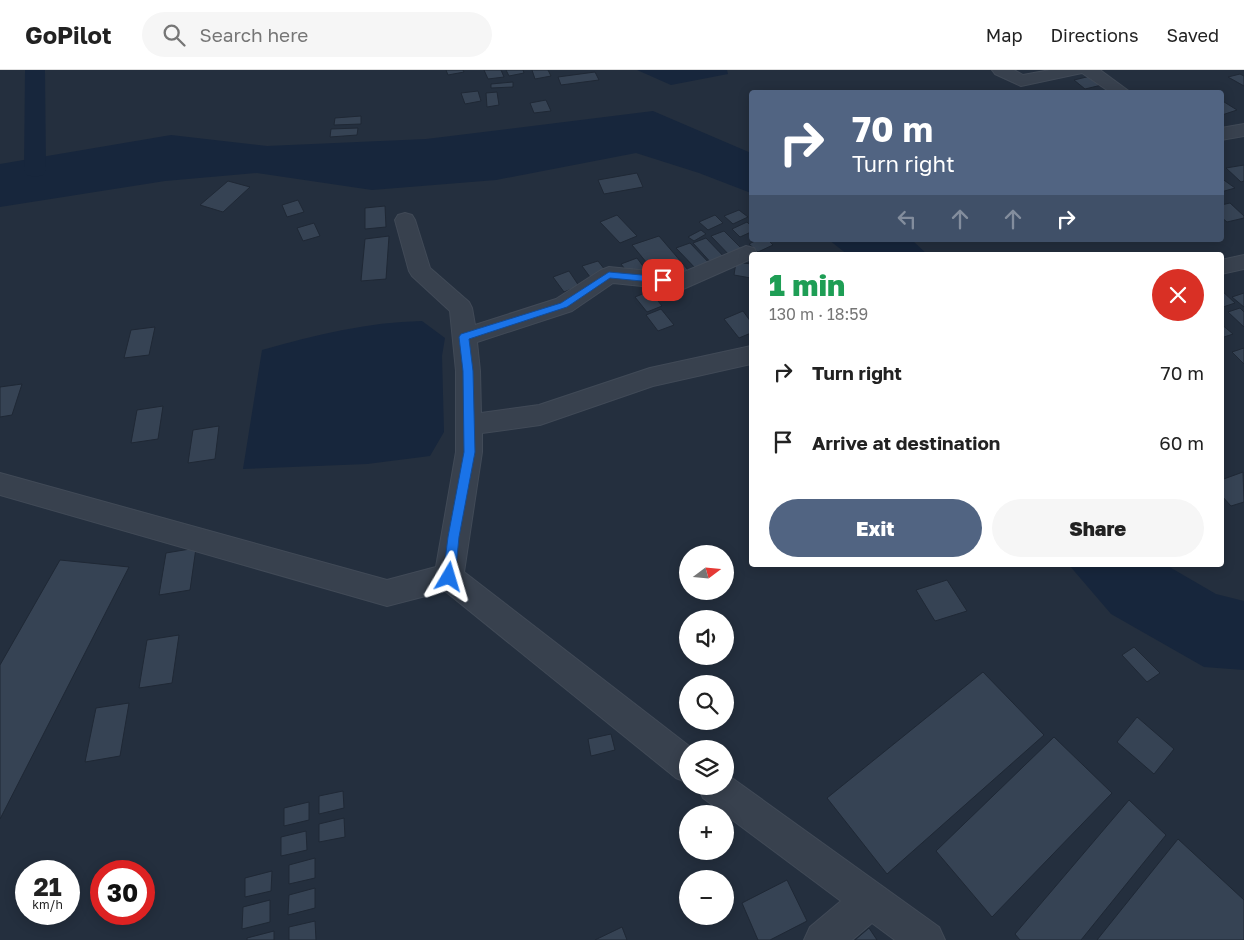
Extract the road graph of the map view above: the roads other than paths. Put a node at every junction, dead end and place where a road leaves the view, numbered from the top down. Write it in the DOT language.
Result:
graph roads {
  1 [pos="1001,70"];
  2 [pos="1076,70"];
  3 [pos="1089,70"];
  4 [pos="1118,90"];
  5 [pos="1244,130"];
  6 [pos="1224,133"];
  7 [pos="405,220"];
  8 [pos="746,253"];
  9 [pos="1244,262"];
  10 [pos="1224,266"];
  11 [pos="464,337"];
  12 [pos="749,355"];
  13 [pos="469,424"];
  14 [pos="0,484"];
  15 [pos="449,577"];
  16 [pos="679,759"];
  17 [pos="727,795"];
  18 [pos="872,900"];
  19 [pos="823,940"];
  20 [pos="926,940"];
  1 -- 2 [label="street"];
  3 -- 4 [label="street"];
  5 -- 6 [label="street"];
  7 -- 11 [label="street"];
  8 -- 11 [label="street"];
  9 -- 10 [label="street"];
  11 -- 13 [label="street"];
  12 -- 13 [label="street"];
  13 -- 15 [label="street"];
  14 -- 15 [label="street"];
  15 -- 16 [label="street"];
  17 -- 18 [label="street"];
  18 -- 19 [label="street"];
  18 -- 20 [label="street"];
}
